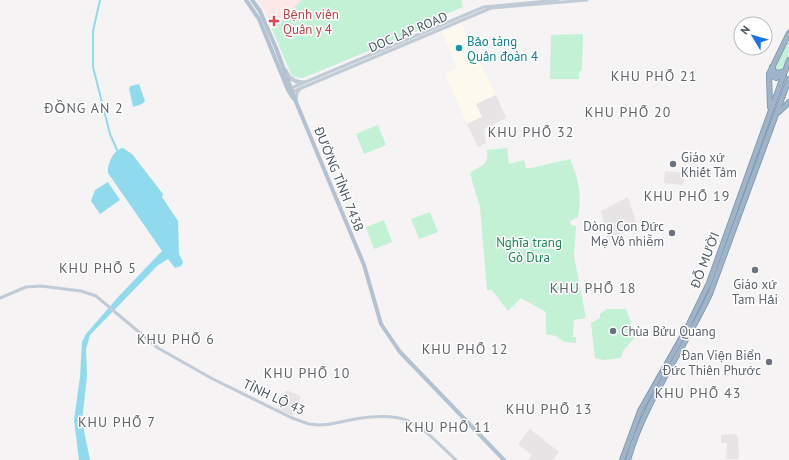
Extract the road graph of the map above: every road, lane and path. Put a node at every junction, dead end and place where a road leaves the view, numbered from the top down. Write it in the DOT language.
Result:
graph roads {
  1 [pos="246,0"];
  2 [pos="252,0"];
  3 [pos="558,0"];
  4 [pos="587,0"];
  5 [pos="789,33"];
  6 [pos="278,56"];
  7 [pos="789,60"];
  8 [pos="772,67"];
  9 [pos="789,68"];
  10 [pos="769,74"];
  11 [pos="785,74"];
  12 [pos="286,76"];
  13 [pos="789,79"];
  14 [pos="308,81"];
  15 [pos="789,83"];
  16 [pos="301,86"];
  17 [pos="290,91"];
  18 [pos="296,102"];
  19 [pos="789,102"];
  20 [pos="777,114"];
  21 [pos="764,135"];
  22 [pos="0,298"];
  23 [pos="456,460"];
  24 [pos="504,460"];
  25 [pos="623,460"];
  26 [pos="629,460"];
  1 -- 17 [label="main road, ĐƯỜNG TỈNH 743B"];
  2 -- 6 [label="main road, ĐƯỜNG TỈNH 743B"];
  3 -- 14 [label="main road, DOC LAP ROAD"];
  4 -- 16 [label="main road, DOC LAP ROAD"];
  5 -- 8 [label="highway"];
  6 -- 12 [label="main road, ĐƯỜNG TỈNH 743B"];
  6 -- 14 [label="main road"];
  7 -- 11 [label="highway, ĐỖ MƯỜI"];
  8 -- 10 [label="highway"];
  8 -- 11 [label="highway"];
  9 -- 11 [label="highway, ĐỖ MƯỜI"];
  10 -- 11 [label="highway"];
  10 -- 21 [label="highway"];
  11 -- 21 [label="highway, ĐỖ MƯỜI"];
  12 -- 16 [label="main road"];
  12 -- 17 [label="main road, ĐƯỜNG TỈNH 743B"];
  13 -- 20 [label="highway, ĐỖ MƯỜI"];
  14 -- 16 [label="main road, DOC LAP ROAD"];
  15 -- 20 [label="highway, ĐỖ MƯỜI"];
  16 -- 17 [label="main road, DOC LAP ROAD"];
  16 -- 18 [label="main road"];
  17 -- 18 [label="main road, ĐƯỜNG TỈNH 743B"];
  18 -- 24 [label="main road, ĐƯỜNG TỈNH 743B"];
  19 -- 20 [label="highway"];
  20 -- 26 [label="highway, ĐỖ MƯỜI"];
  21 -- 25 [label="highway, ĐỖ MƯỜI"];
  22 -- 23 [label="main road, TỈNH LỘ 43"];
}
